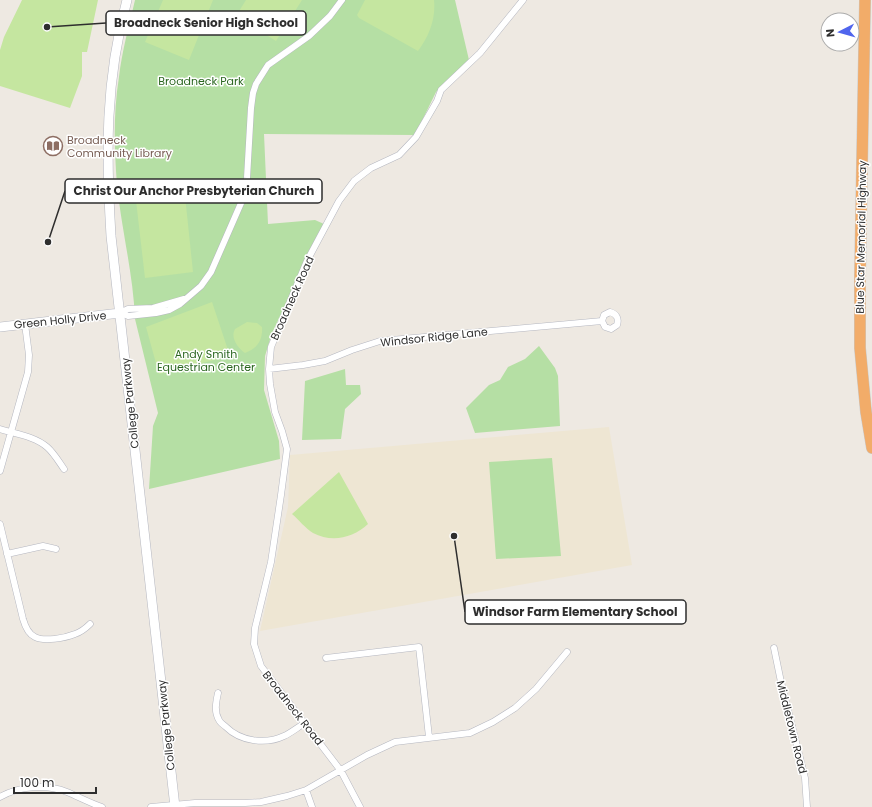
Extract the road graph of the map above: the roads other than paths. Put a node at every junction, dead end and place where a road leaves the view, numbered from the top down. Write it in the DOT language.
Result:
graph roads {
  1 [pos="127,0"];
  2 [pos="342,0"];
  3 [pos="523,0"];
  4 [pos="865,0"];
  5 [pos="120,313"];
  6 [pos="602,321"];
  7 [pos="25,324"];
  8 [pos="0,327"];
  9 [pos="269,369"];
  10 [pos="0,429"];
  11 [pos="11,433"];
  12 [pos="872,448"];
  13 [pos="64,469"];
  14 [pos="0,471"];
  15 [pos="0,524"];
  16 [pos="56,548"];
  17 [pos="7,554"];
  18 [pos="90,624"];
  19 [pos="774,648"];
  20 [pos="567,652"];
  21 [pos="326,658"];
  22 [pos="218,693"];
  23 [pos="305,723"];
  24 [pos="429,737"];
  25 [pos="341,771"];
  26 [pos="306,790"];
  27 [pos="0,797"];
  28 [pos="175,806"];
  29 [pos="101,807"];
  30 [pos="151,807"];
  31 [pos="312,807"];
  32 [pos="360,807"];
  33 [pos="807,807"];
  1 -- 5 [label="main road, College Parkway"];
  2 -- 5 [label="street"];
  3 -- 9 [label="street, Broadneck Road"];
  4 -- 12 [label="highway, Blue Star Memorial Highway"];
  5 -- 7 [label="main road, Green Holly Drive"];
  5 -- 28 [label="main road, College Parkway"];
  6 -- 9 [label="street, Windsor Ridge Lane"];
  7 -- 8 [label="main road, Green Holly Drive"];
  7 -- 11 [label="street"];
  9 -- 23 [label="street, Broadneck Road"];
  10 -- 11 [label="street"];
  11 -- 13 [label="street"];
  11 -- 14 [label="street"];
  15 -- 17 [label="street"];
  16 -- 17 [label="street"];
  17 -- 18 [label="street"];
  19 -- 33 [label="street, Middletown Road"];
  20 -- 24 [label="street"];
  21 -- 24 [label="street"];
  22 -- 23 [label="street"];
  23 -- 25 [label="street, Broadneck Road"];
  24 -- 25 [label="street"];
  25 -- 26 [label="street"];
  25 -- 32 [label="street, Broadneck Road"];
  26 -- 28 [label="street"];
  26 -- 31 [label="street"];
  27 -- 29 [label="street"];
  28 -- 30 [label="street"];
}
